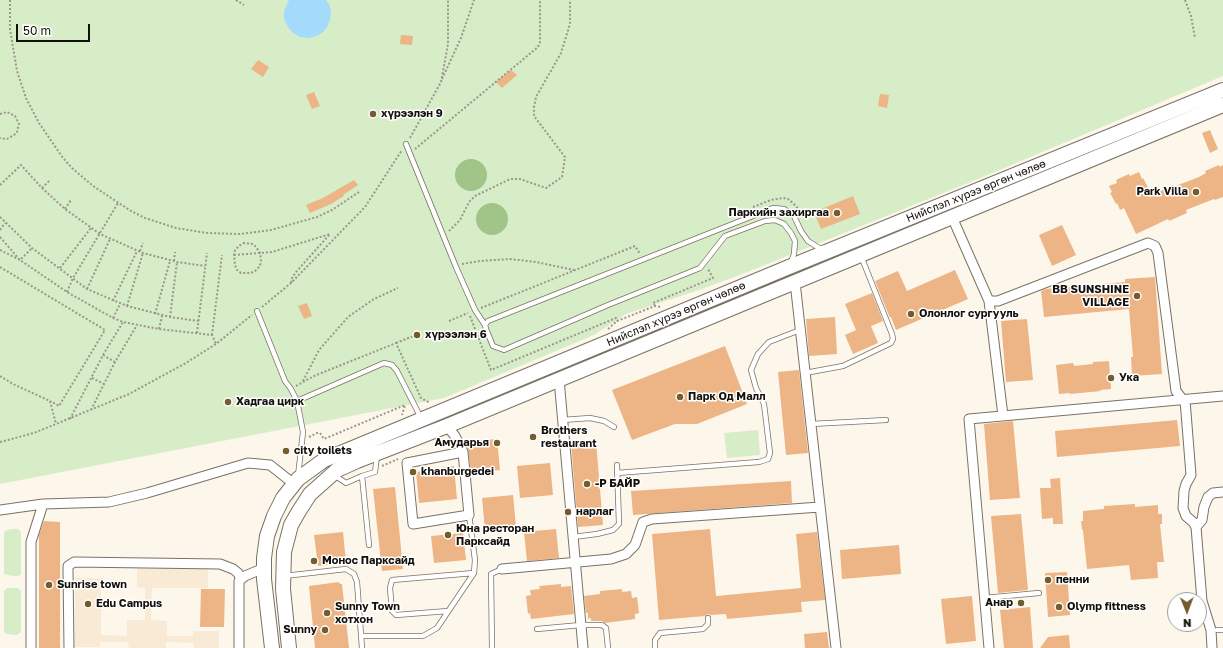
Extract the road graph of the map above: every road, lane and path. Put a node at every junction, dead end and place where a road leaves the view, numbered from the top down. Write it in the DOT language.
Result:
graph roads {
  1 [pos="10,0"];
  2 [pos="236,0"];
  3 [pos="448,0"];
  4 [pos="474,0"];
  5 [pos="540,0"];
  6 [pos="570,0"];
  7 [pos="1185,0"];
  8 [pos="244,5"];
  9 [pos="1195,38"];
  10 [pos="441,82"];
  11 [pos="1223,90"];
  12 [pos="1223,105"];
  13 [pos="0,114"];
  14 [pos="0,138"];
  15 [pos="406,144"];
  16 [pos="408,153"];
  17 [pos="50,180"];
  18 [pos="0,185"];
  19 [pos="42,188"];
  20 [pos="359,192"];
  21 [pos="70,200"];
  22 [pos="118,203"];
  23 [pos="65,208"];
  24 [pos="926,211"];
  25 [pos="0,217"];
  26 [pos="952,217"];
  27 [pos="5,223"];
  28 [pos="932,225"];
  29 [pos="91,227"];
  30 [pos="0,230"];
  31 [pos="100,234"];
  32 [pos="330,234"];
  33 [pos="337,235"];
  34 [pos="0,238"];
  35 [pos="110,239"];
  36 [pos="444,239"];
  37 [pos="143,243"];
  38 [pos="32,248"];
  39 [pos="834,249"];
  40 [pos="0,250"];
  41 [pos="139,251"];
  42 [pos="175,252"];
  43 [pos="143,253"];
  44 [pos="207,253"];
  45 [pos="260,253"];
  46 [pos="222,255"];
  47 [pos="234,255"];
  48 [pos="860,255"];
  49 [pos="20,260"];
  50 [pos="170,260"];
  51 [pos="175,262"];
  52 [pos="460,265"];
  53 [pos="205,266"];
  54 [pos="0,267"];
  55 [pos="789,267"];
  56 [pos="60,268"];
  57 [pos="73,278"];
  58 [pos="795,282"];
  59 [pos="291,284"];
  60 [pos="398,288"];
  61 [pos="87,289"];
  62 [pos="67,292"];
  63 [pos="113,301"];
  64 [pos="989,301"];
  65 [pos="120,304"];
  66 [pos="127,306"];
  67 [pos="475,310"];
  68 [pos="257,311"];
  69 [pos="155,314"];
  70 [pos="162,316"];
  71 [pos="113,318"];
  72 [pos="170,318"];
  73 [pos="198,321"];
  74 [pos="449,321"];
  75 [pos="617,321"];
  76 [pos="123,322"];
  77 [pos="137,325"];
  78 [pos="486,325"];
  79 [pos="159,329"];
  80 [pos="800,330"];
  81 [pos="197,333"];
  82 [pos="212,335"];
  83 [pos="416,335"];
  84 [pos="396,343"];
  85 [pos="216,344"];
  86 [pos="103,356"];
  87 [pos="567,359"];
  88 [pos="114,362"];
  89 [pos="805,373"];
  90 [pos="573,374"];
  91 [pos="0,376"];
  92 [pos="92,378"];
  93 [pos="559,379"];
  94 [pos="303,382"];
  95 [pos="104,384"];
  96 [pos="1223,396"];
  97 [pos="1184,400"];
  98 [pos="50,401"];
  99 [pos="297,401"];
  100 [pos="91,410"];
  101 [pos="1003,416"];
  102 [pos="400,418"];
  103 [pos="70,419"];
  104 [pos="421,420"];
  105 [pos="562,420"];
  106 [pos="886,420"];
  107 [pos="56,424"];
  108 [pos="811,424"];
  109 [pos="447,426"];
  110 [pos="614,427"];
  111 [pos="0,442"];
  112 [pos="308,444"];
  113 [pos="463,452"];
  114 [pos="378,453"];
  115 [pos="404,456"];
  116 [pos="617,465"];
  117 [pos="375,468"];
  118 [pos="617,473"];
  119 [pos="332,474"];
  120 [pos="362,476"];
  121 [pos="296,482"];
  122 [pos="1223,492"];
  123 [pos="43,504"];
  124 [pos="820,507"];
  125 [pos="0,510"];
  126 [pos="469,515"];
  127 [pos="1196,527"];
  128 [pos="572,537"];
  129 [pos="369,545"];
  130 [pos="575,562"];
  131 [pos="264,568"];
  132 [pos="502,569"];
  133 [pos="474,573"];
  134 [pos="284,576"];
  135 [pos="241,579"];
  136 [pos="1201,592"];
  137 [pos="1038,593"];
  138 [pos="984,598"];
  139 [pos="1207,609"];
  140 [pos="448,612"];
  141 [pos="1207,617"];
  142 [pos="708,618"];
  143 [pos="581,625"];
  144 [pos="537,629"];
  145 [pos="1220,630"];
  146 [pos="361,636"];
  147 [pos="31,648"];
  148 [pos="69,648"];
  149 [pos="239,648"];
  150 [pos="272,648"];
  151 [pos="289,648"];
  152 [pos="362,648"];
  153 [pos="492,648"];
  154 [pos="584,648"];
  155 [pos="608,648"];
  156 [pos="655,648"];
  157 [pos="836,648"];
  158 [pos="989,648"];
  159 [pos="1212,648"];
  160 [pos="1218,648"];
  1 -- 22 [label="path"];
  2 -- 8 [label="path"];
  3 -- 10 [label="path"];
  4 -- 10 [label="path"];
  5 -- 16 [label="path"];
  6 -- 36 [label="path"];
  7 -- 9 [label="path"];
  10 -- 15 [label="path"];
  11 -- 24 [label="main road, Нийслэл хүрээ өргөн чөлөө"];
  12 -- 26 [label="main road, Нийслэл хүрээ өргөн чөлөө"];
  13 -- 14 [label="path"];
  15 -- 16 [label="lane"];
  15 -- 33 [label="path"];
  16 -- 36 [label="lane"];
  17 -- 19 [label="path"];
  18 -- 19 [label="path"];
  19 -- 23 [label="path"];
  20 -- 22 [label="path"];
  21 -- 23 [label="path"];
  22 -- 31 [label="path"];
  23 -- 29 [label="path"];
  24 -- 28 [label="main road"];
  24 -- 39 [label="main road, Нийслэл хүрээ өргөн чөлөө"];
  25 -- 27 [label="path"];
  26 -- 28 [label="main road, Нийслэл хүрээ өргөн чөлөө"];
  26 -- 64 [label="street"];
  27 -- 30 [label="path"];
  27 -- 38 [label="path"];
  28 -- 48 [label="main road, Нийслэл хүрээ өргөн чөлөө"];
  29 -- 31 [label="path"];
  29 -- 56 [label="path"];
  31 -- 35 [label="path"];
  31 -- 57 [label="path"];
  32 -- 33 [label="path"];
  32 -- 45 [label="path"];
  32 -- 59 [label="path"];
  33 -- 59 [label="path"];
  34 -- 49 [label="path"];
  35 -- 41 [label="path"];
  35 -- 61 [label="path"];
  36 -- 67 [label="lane"];
  37 -- 41 [label="path"];
  38 -- 49 [label="path"];
  38 -- 56 [label="path"];
  39 -- 55 [label="main road, Нийслэл хүрээ өргөн чөлөө"];
  39 -- 78 [label="lane"];
  40 -- 49 [label="path"];
  41 -- 43 [label="path"];
  41 -- 63 [label="path"];
  42 -- 51 [label="path"];
  43 -- 50 [label="path"];
  43 -- 66 [label="path"];
  44 -- 53 [label="path"];
  45 -- 47 [label="path"];
  45 -- 47 [label="path"];
  45 -- 47 [label="path"];
  46 -- 82 [label="path"];
  48 -- 58 [label="main road, Нийслэл хүрээ өргөн чөлөө"];
  48 -- 89 [label="lane"];
  49 -- 62 [label="path"];
  50 -- 51 [label="path"];
  50 -- 69 [label="path"];
  51 -- 53 [label="path"];
  51 -- 72 [label="path"];
  52 -- 67 [label="path"];
  53 -- 73 [label="path"];
  54 -- 98 [label="path"];
  55 -- 78 [label="lane"];
  55 -- 87 [label="main road, Нийслэл хүрээ өргөн чөлөө"];
  56 -- 57 [label="path"];
  57 -- 61 [label="path"];
  57 -- 62 [label="path"];
  58 -- 80 [label="street"];
  58 -- 90 [label="main road, Нийслэл хүрээ өргөн чөлөө"];
  59 -- 68 [label="path"];
  60 -- 94 [label="path"];
  61 -- 63 [label="path"];
  62 -- 71 [label="path"];
  63 -- 65 [label="path"];
  64 -- 97 [label="street"];
  64 -- 101 [label="street"];
  65 -- 66 [label="path"];
  65 -- 71 [label="path"];
  66 -- 69 [label="path"];
  67 -- 78 [label="lane"];
  68 -- 85 [label="path"];
  68 -- 99 [label="lane"];
  69 -- 70 [label="path"];
  70 -- 72 [label="path"];
  70 -- 79 [label="path"];
  71 -- 76 [label="path"];
  72 -- 73 [label="path"];
  73 -- 81 [label="path"];
  74 -- 75 [label="path"];
  76 -- 77 [label="path"];
  76 -- 86 [label="path"];
  77 -- 79 [label="path"];
  77 -- 88 [label="path"];
  79 -- 81 [label="path"];
  80 -- 89 [label="street"];
  80 -- 118 [label="lane"];
  81 -- 82 [label="path"];
  82 -- 85 [label="path"];
  83 -- 84 [label="path"];
  85 -- 100 [label="path"];
  86 -- 88 [label="path"];
  86 -- 92 [label="path"];
  87 -- 90 [label="main road"];
  87 -- 104 [label="main road, Нийслэл хүрээ өргөн чөлөө"];
  88 -- 95 [label="path"];
  89 -- 108 [label="street"];
  90 -- 93 [label="main road, Нийслэл хүрээ өргөн чөлөө"];
  91 -- 98 [label="path"];
  92 -- 95 [label="path"];
  92 -- 103 [label="path"];
  93 -- 105 [label="street"];
  93 -- 109 [label="main road, Нийслэл хүрээ өргөн чөлөө"];
  95 -- 100 [label="path"];
  96 -- 97 [label="street"];
  97 -- 101 [label="street"];
  97 -- 127 [label="street"];
  98 -- 107 [label="path"];
  99 -- 104 [label="lane"];
  99 -- 121 [label="lane"];
  100 -- 103 [label="path"];
  101 -- 138 [label="street"];
  102 -- 112 [label="path"];
  103 -- 107 [label="path"];
  104 -- 121 [label="main road, Нийслэл хүрээ өргөн чөлөө"];
  105 -- 110 [label="lane"];
  105 -- 128 [label="street"];
  106 -- 108 [label="lane"];
  107 -- 111 [label="path"];
  108 -- 124 [label="street"];
  109 -- 113 [label="street"];
  109 -- 114 [label="main road, Нийслэл хүрээ өргөн чөлөө"];
  113 -- 126 [label="street"];
  113 -- 126 [label="street"];
  114 -- 117 [label="lane"];
  114 -- 119 [label="main road, Нийслэл хүрээ өргөн чөлөө"];
  115 -- 117 [label="path"];
  116 -- 118 [label="lane"];
  117 -- 120 [label="lane"];
  118 -- 128 [label="lane"];
  119 -- 120 [label="lane"];
  119 -- 134 [label="main road, Нийслэл хүрээ өргөн чөлөө"];
  120 -- 129 [label="lane"];
  121 -- 123 [label="street"];
  121 -- 131 [label="main road, Нийслэл хүрээ өргөн чөлөө"];
  122 -- 127 [label="street"];
  123 -- 125 [label="street"];
  123 -- 147 [label="street"];
  124 -- 130 [label="street"];
  124 -- 157 [label="street"];
  126 -- 133 [label="lane"];
  127 -- 136 [label="street"];
  128 -- 130 [label="street"];
  130 -- 132 [label="street"];
  130 -- 143 [label="street"];
  131 -- 135 [label="street"];
  131 -- 150 [label="main road, Нийслэл хүрээ өргөн чөлөө"];
  132 -- 153 [label="lane"];
  133 -- 140 [label="lane"];
  133 -- 140 [label="lane"];
  134 -- 146 [label="lane"];
  134 -- 151 [label="main road, Нийслэл хүрээ өргөн чөлөө"];
  135 -- 148 [label="street"];
  135 -- 149 [label="street"];
  137 -- 138 [label="lane"];
  138 -- 158 [label="street"];
  139 -- 145 [label="street"];
  140 -- 146 [label="lane"];
  141 -- 159 [label="street"];
  142 -- 156 [label="lane"];
  143 -- 144 [label="lane"];
  143 -- 154 [label="street"];
  143 -- 155 [label="lane"];
  145 -- 160 [label="street"];
  146 -- 152 [label="lane"];
}
